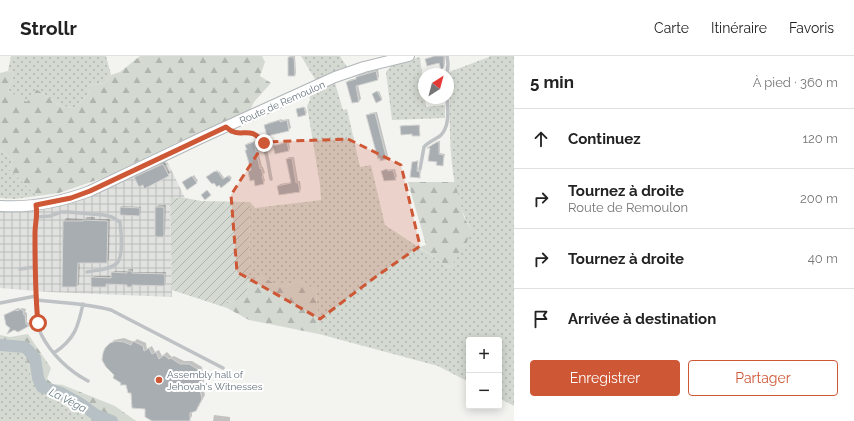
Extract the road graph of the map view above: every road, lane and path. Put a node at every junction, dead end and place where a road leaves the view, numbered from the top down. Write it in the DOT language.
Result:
graph roads {
  1 [pos="409,56"];
  2 [pos="447,56"];
  3 [pos="447,68"];
  4 [pos="447,104"];
  5 [pos="226,127"];
  6 [pos="420,169"];
  7 [pos="271,179"];
  8 [pos="36,205"];
  9 [pos="0,206"];
  10 [pos="37,217"];
  11 [pos="35,267"];
  12 [pos="20,269"];
  13 [pos="87,272"];
  14 [pos="36,298"];
  15 [pos="0,303"];
  16 [pos="83,304"];
  17 [pos="54,352"];
  18 [pos="223,368"];
  19 [pos="88,382"];
  1 -- 5 [label="main road, Route de Remoulon"];
  2 -- 3 [label="lane"];
  4 -- 6 [label="lane"];
  5 -- 7 [label="lane"];
  5 -- 8 [label="main road, Route de Remoulon"];
  8 -- 9 [label="main road, Route de Remoulon"];
  8 -- 10 [label="lane"];
  10 -- 11 [label="lane"];
  10 -- 13 [label="lane"];
  11 -- 12 [label="lane"];
  11 -- 14 [label="lane"];
  14 -- 15 [label="lane"];
  14 -- 16 [label="lane"];
  14 -- 17 [label="lane"];
  16 -- 17 [label="lane"];
  16 -- 18 [label="lane"];
  17 -- 19 [label="lane"];
}
